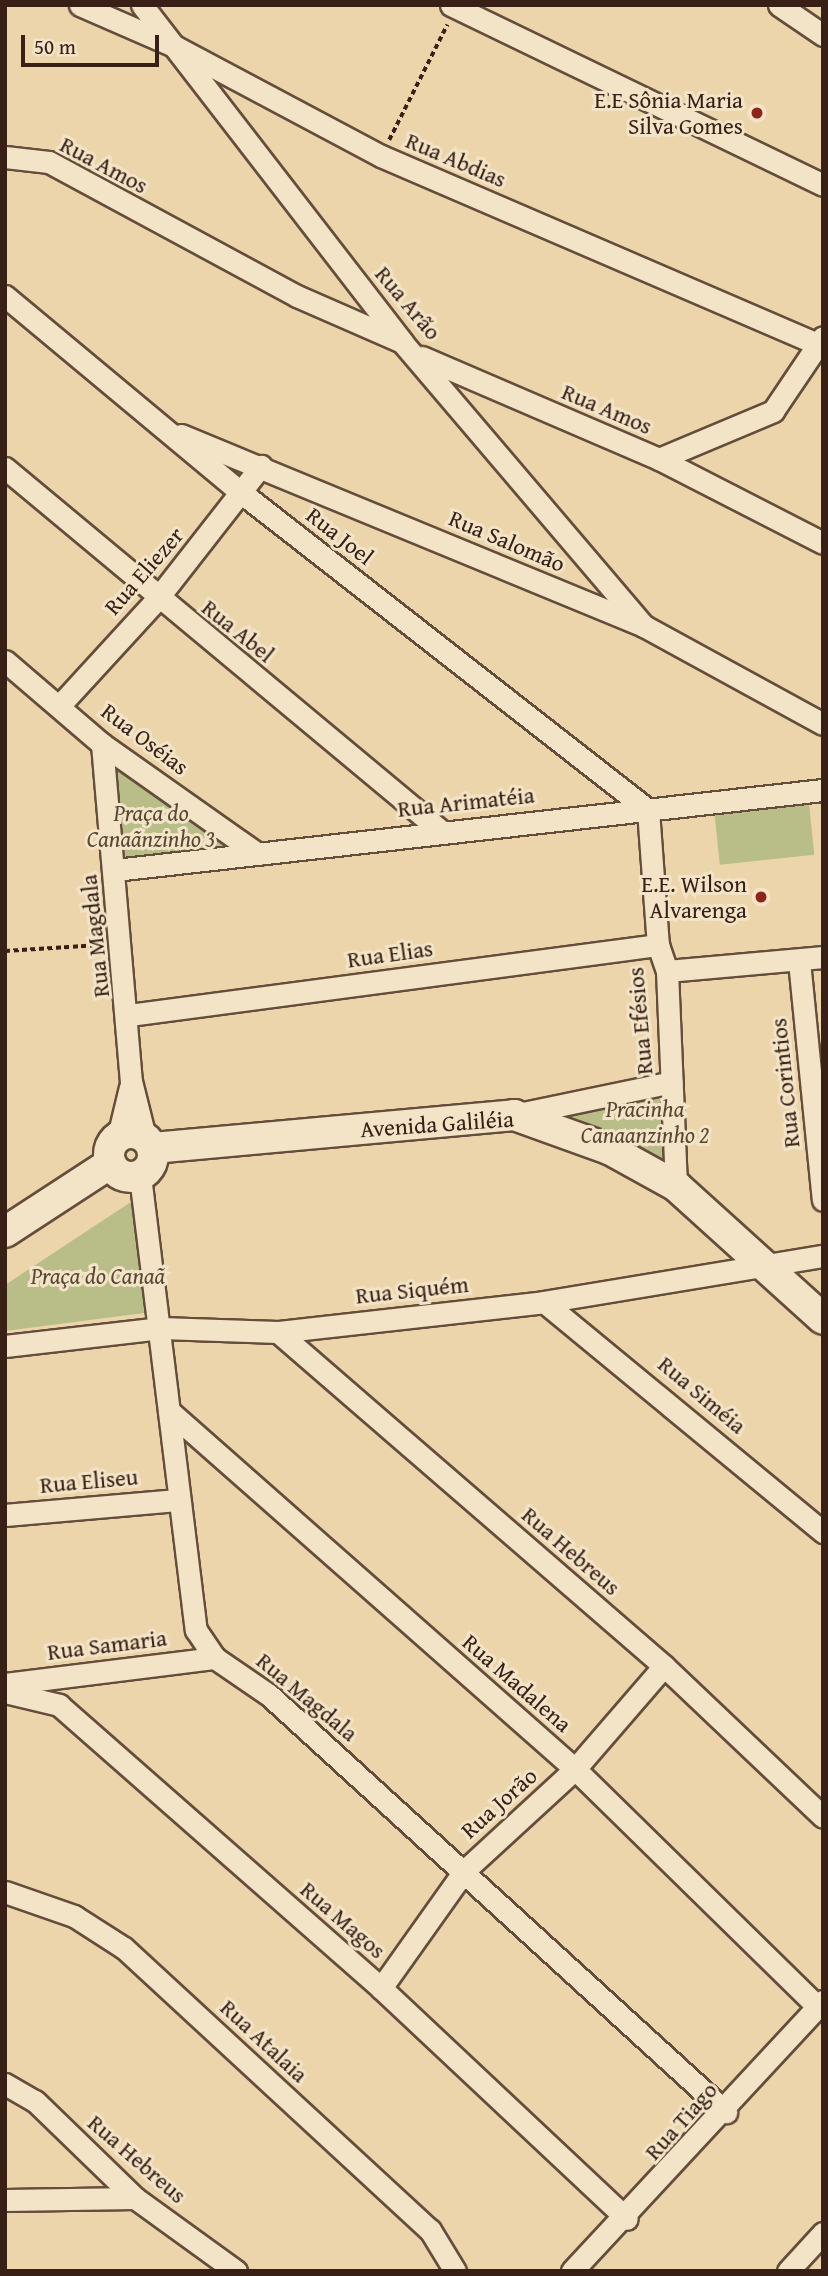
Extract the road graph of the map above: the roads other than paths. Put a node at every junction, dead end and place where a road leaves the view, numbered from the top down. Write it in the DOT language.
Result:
graph roads {
  1 [pos="80,5"];
  2 [pos="142,5"];
  3 [pos="779,5"];
  4 [pos="456,6"];
  5 [pos="823,35"];
  6 [pos="174,46"];
  7 [pos="5,158"];
  8 [pos="823,185"];
  9 [pos="5,296"];
  10 [pos="822,341"];
  11 [pos="409,348"];
  12 [pos="161,427"];
  13 [pos="659,459"];
  14 [pos="261,467"];
  15 [pos="5,468"];
  16 [pos="243,494"];
  17 [pos="823,543"];
  18 [pos="157,599"];
  19 [pos="645,626"];
  20 [pos="5,661"];
  21 [pos="60,705"];
  22 [pos="823,724"];
  23 [pos="103,744"];
  24 [pos="823,790"];
  25 [pos="648,810"];
  26 [pos="440,830"];
  27 [pos="258,853"];
  28 [pos="115,870"];
  29 [pos="658,945"];
  30 [pos="823,957"];
  31 [pos="799,961"];
  32 [pos="667,971"];
  33 [pos="129,1015"];
  34 [pos="673,1082"];
  35 [pos="514,1115"];
  36 [pos="132,1146"];
  37 [pos="140,1176"];
  38 [pos="676,1185"];
  39 [pos="823,1200"];
  40 [pos="5,1231"];
  41 [pos="823,1256"];
  42 [pos="762,1264"];
  43 [pos="544,1302"];
  44 [pos="823,1319"];
  45 [pos="161,1328"];
  46 [pos="278,1332"];
  47 [pos="5,1346"];
  48 [pos="169,1411"];
  49 [pos="178,1500"];
  50 [pos="5,1515"];
  51 [pos="823,1532"];
  52 [pos="215,1658"];
  53 [pos="664,1666"];
  54 [pos="5,1684"];
  55 [pos="5,1692"];
  56 [pos="575,1769"];
  57 [pos="823,1817"];
  58 [pos="464,1871"];
  59 [pos="5,1892"];
  60 [pos="381,1988"];
  61 [pos="820,2004"];
  62 [pos="5,2084"];
  63 [pos="726,2112"];
  64 [pos="135,2198"];
  65 [pos="5,2200"];
  66 [pos="627,2219"];
  67 [pos="823,2233"];
  68 [pos="236,2271"];
  69 [pos="455,2271"];
  70 [pos="572,2271"];
  71 [pos="789,2271"];
  1 -- 6 [label="street, Rua Abdias"];
  2 -- 6 [label="street, Rua Arão"];
  3 -- 5 [label="street"];
  4 -- 8 [label="street"];
  6 -- 10 [label="street, Rua Abdias"];
  6 -- 11 [label="street, Rua Arão"];
  7 -- 11 [label="street, Rua Amos"];
  9 -- 12 [label="street, Rua Joel"];
  10 -- 13 [label="street, Rua Amos"];
  11 -- 13 [label="street, Rua Amos"];
  11 -- 19 [label="street, Rua Arão"];
  12 -- 14 [label="street, Rua Salomão"];
  12 -- 16 [label="street, Rua Joel"];
  13 -- 17 [label="street"];
  14 -- 16 [label="street, Rua Eliezer"];
  14 -- 19 [label="street, Rua Salomão"];
  15 -- 18 [label="street, Rua Abel"];
  16 -- 18 [label="street, Rua Eliezer"];
  16 -- 25 [label="street, Rua Joel"];
  18 -- 21 [label="street, Rua Eliezer"];
  18 -- 26 [label="street, Rua Abel"];
  19 -- 22 [label="street, Rua Salomão"];
  20 -- 21 [label="street, Rua Oséias"];
  21 -- 23 [label="street, Rua Oséias"];
  23 -- 27 [label="street, Rua Oséias"];
  23 -- 28 [label="street, Rua Magdala"];
  24 -- 25 [label="street, Rua Arimatéia"];
  25 -- 26 [label="street, Rua Arimatéia"];
  25 -- 29 [label="street, Rua Efésios"];
  26 -- 27 [label="street, Rua Arimatéia"];
  27 -- 28 [label="street, Rua Arimatéia"];
  28 -- 33 [label="street, Rua Magdala"];
  29 -- 32 [label="street, Rua Efésios"];
  29 -- 33 [label="street, Rua Elias"];
  30 -- 31 [label="street"];
  31 -- 32 [label="street"];
  31 -- 39 [label="street, Rua Corintios"];
  32 -- 34 [label="street, Rua Efésios"];
  33 -- 36 [label="street, Rua Magdala"];
  34 -- 35 [label="street"];
  34 -- 38 [label="street, Rua Efésios"];
  35 -- 36 [label="main road, Avenida Galiléia"];
  35 -- 38 [label="main road, Avenida Galiléia"];
  36 -- 37 [label="main road"];
  36 -- 40 [label="main road, Avenida Galiléia"];
  37 -- 45 [label="street, Rua Magdala"];
  38 -- 42 [label="main road, Avenida Galiléia"];
  41 -- 42 [label="street, Rua Siquém"];
  42 -- 43 [label="street, Rua Siquém"];
  42 -- 44 [label="main road, Avenida Galiléia"];
  43 -- 46 [label="street, Rua Siquém"];
  43 -- 51 [label="street, Rua Siméia"];
  45 -- 46 [label="street, Rua Siquém"];
  45 -- 47 [label="street, Rua Siquém"];
  45 -- 48 [label="street, Rua Magdala"];
  46 -- 53 [label="street, Rua Hebreus"];
  48 -- 49 [label="street, Rua Magdala"];
  48 -- 56 [label="street, Rua Madalena"];
  49 -- 50 [label="street, Rua Eliseu"];
  49 -- 52 [label="street, Rua Magdala"];
  52 -- 54 [label="street, Rua Samaria"];
  52 -- 58 [label="street, Rua Magdala"];
  53 -- 56 [label="street, Rua Jorão"];
  53 -- 57 [label="street, Rua Hebreus"];
  55 -- 60 [label="street, Rua Magos"];
  56 -- 58 [label="street, Rua Jorão"];
  56 -- 61 [label="street, Rua Madalena"];
  58 -- 60 [label="street, Rua Jorão"];
  58 -- 63 [label="street, Rua Magdala"];
  59 -- 69 [label="street, Rua Atalaia"];
  60 -- 66 [label="street, Rua Magos"];
  61 -- 63 [label="street, Rua Tiago"];
  62 -- 64 [label="street, Rua Hebreus"];
  63 -- 66 [label="street, Rua Tiago"];
  64 -- 65 [label="street"];
  64 -- 68 [label="street, Rua Hebreus"];
  66 -- 70 [label="street, Rua Tiago"];
  67 -- 71 [label="street"];
}
